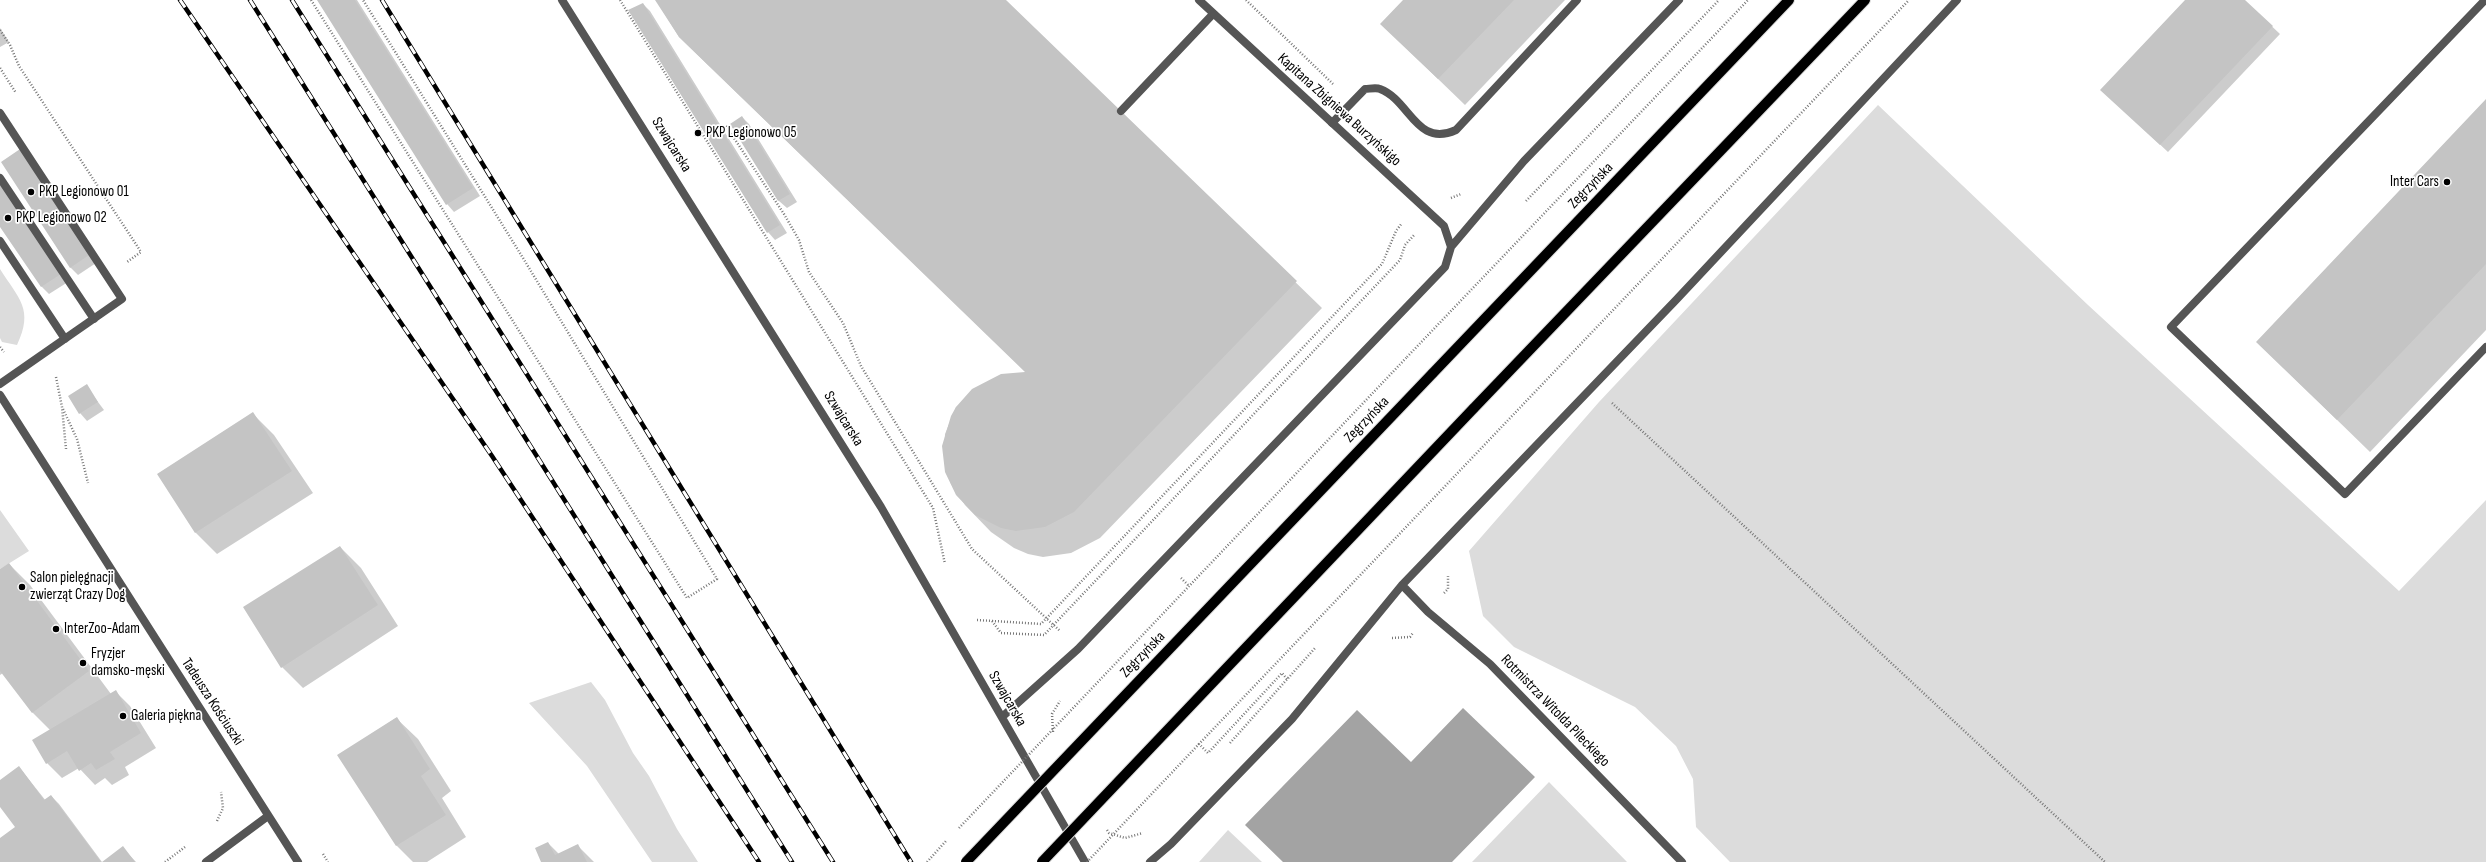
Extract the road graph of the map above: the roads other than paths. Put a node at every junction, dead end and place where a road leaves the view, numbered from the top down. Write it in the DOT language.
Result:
graph roads {
  1 [pos="562,0"];
  2 [pos="1199,0"];
  3 [pos="1577,0"];
  4 [pos="1679,0"];
  5 [pos="1789,0"];
  6 [pos="1865,0"];
  7 [pos="1957,0"];
  8 [pos="2485,0"];
  9 [pos="1214,14"];
  10 [pos="1121,111"];
  11 [pos="0,113"];
  12 [pos="1332,123"];
  13 [pos="0,178"];
  14 [pos="0,241"];
  15 [pos="1451,247"];
  16 [pos="94,319"];
  17 [pos="65,339"];
  18 [pos="2486,347"];
  19 [pos="0,384"];
  20 [pos="0,395"];
  21 [pos="1402,585"];
  22 [pos="1002,717"];
  23 [pos="268,816"];
  24 [pos="206,862"];
  25 [pos="298,862"];
  26 [pos="966,862"];
  27 [pos="1042,862"];
  28 [pos="1086,862"];
  29 [pos="1150,862"];
  30 [pos="1682,862"];
  1 -- 22 [label="street, Szwajcarska"];
  2 -- 9 [label="street, Kapitana Zbigniewa Burzyńskigo"];
  3 -- 12 [label="street"];
  4 -- 15 [label="street"];
  5 -- 26 [label="main road, Zegrzyńska, bridge"];
  6 -- 27 [label="main road, bridge"];
  7 -- 21 [label="street"];
  8 -- 18 [label="street"];
  9 -- 10 [label="street"];
  9 -- 12 [label="street, Kapitana Zbigniewa Burzyńskigo"];
  11 -- 16 [label="street"];
  12 -- 15 [label="street, Kapitana Zbigniewa Burzyńskigo"];
  13 -- 16 [label="street"];
  14 -- 17 [label="street"];
  15 -- 22 [label="street"];
  16 -- 17 [label="street"];
  17 -- 19 [label="street"];
  20 -- 23 [label="street, Tadeusza Kościuszki"];
  21 -- 29 [label="street"];
  21 -- 30 [label="street, Rotmistrza Witolda Pileckiego"];
  22 -- 28 [label="street, Szwajcarska"];
  23 -- 24 [label="street"];
  23 -- 25 [label="street, Tadeusza Kościuszki"];
}
